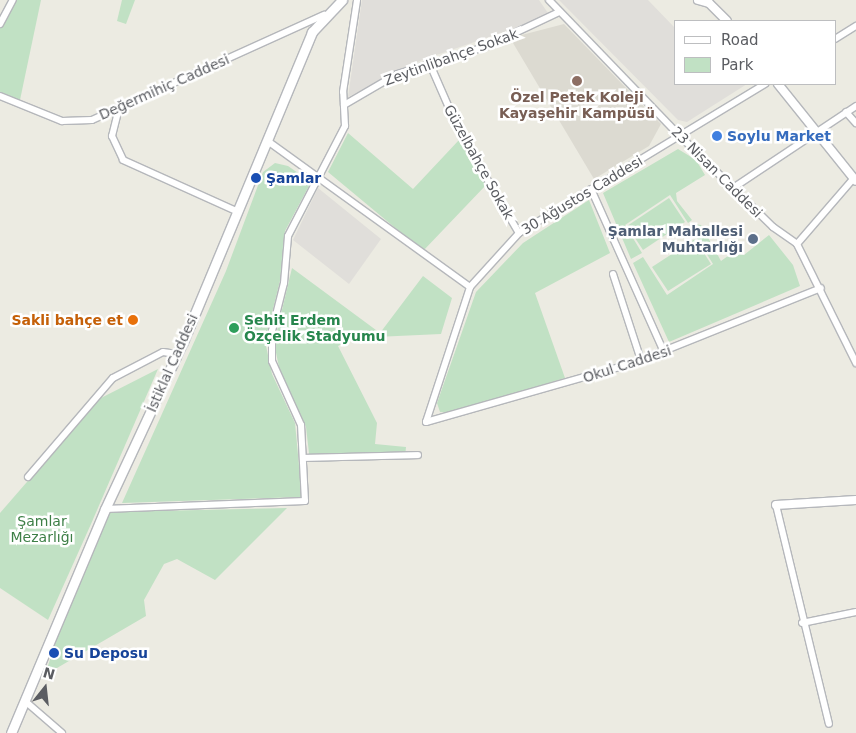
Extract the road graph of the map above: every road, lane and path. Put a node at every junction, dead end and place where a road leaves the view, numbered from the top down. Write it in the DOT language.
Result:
graph roads {
  1 [pos="13,0"];
  2 [pos="342,0"];
  3 [pos="357,0"];
  4 [pos="549,0"];
  5 [pos="698,0"];
  6 [pos="559,12"];
  7 [pos="324,15"];
  8 [pos="726,20"];
  9 [pos="0,24"];
  10 [pos="856,26"];
  11 [pos="836,39"];
  12 [pos="430,62"];
  13 [pos="763,85"];
  14 [pos="779,85"];
  15 [pos="0,96"];
  16 [pos="344,105"];
  17 [pos="856,106"];
  18 [pos="119,108"];
  19 [pos="846,112"];
  20 [pos="856,123"];
  21 [pos="814,131"];
  22 [pos="680,136"];
  23 [pos="268,142"];
  24 [pos="318,180"];
  25 [pos="855,180"];
  26 [pos="733,188"];
  27 [pos="591,189"];
  28 [pos="238,212"];
  29 [pos="519,233"];
  30 [pos="796,244"];
  31 [pos="613,274"];
  32 [pos="470,287"];
  33 [pos="821,288"];
  34 [pos="664,352"];
  35 [pos="177,354"];
  36 [pos="640,360"];
  37 [pos="856,363"];
  38 [pos="418,455"];
  39 [pos="305,458"];
  40 [pos="28,477"];
  41 [pos="856,500"];
  42 [pos="776,505"];
  43 [pos="105,509"];
  44 [pos="856,612"];
  45 [pos="802,623"];
  46 [pos="25,701"];
  47 [pos="828,724"];
  48 [pos="11,733"];
  49 [pos="62,733"];
  1 -- 9 [label="street"];
  2 -- 7 [label="main road, İstiklal Caddesi"];
  3 -- 16 [label="street"];
  4 -- 6 [label="street, 23 Nisan Caddesi"];
  5 -- 8 [label="street"];
  6 -- 12 [label="street, Zeytinlibahçe Sokak"];
  6 -- 22 [label="street, 23 Nisan Caddesi"];
  7 -- 18 [label="street, Değermihiç Caddesi"];
  7 -- 23 [label="main road, İstiklal Caddesi"];
  10 -- 11 [label="street"];
  12 -- 16 [label="street, Zeytinlibahçe Sokak"];
  12 -- 29 [label="street, Güzelbahçe Sokak"];
  13 -- 22 [label="street, 30 Ağustos Caddesi"];
  14 -- 21 [label="street"];
  15 -- 18 [label="street, Değermihiç Caddesi"];
  16 -- 24 [label="street"];
  17 -- 19 [label="street"];
  18 -- 28 [label="street"];
  19 -- 20 [label="street"];
  19 -- 21 [label="street"];
  21 -- 25 [label="street"];
  21 -- 26 [label="street"];
  22 -- 26 [label="street, 23 Nisan Caddesi"];
  22 -- 27 [label="street, 30 Ağustos Caddesi"];
  23 -- 24 [label="street"];
  23 -- 28 [label="main road, İstiklal Caddesi"];
  24 -- 32 [label="street"];
  24 -- 39 [label="street"];
  25 -- 30 [label="street"];
  26 -- 30 [label="street, 23 Nisan Caddesi"];
  27 -- 29 [label="street, 30 Ağustos Caddesi"];
  27 -- 34 [label="street"];
  28 -- 35 [label="main road, İstiklal Caddesi"];
  29 -- 32 [label="street, 30 Ağustos Caddesi"];
  30 -- 33 [label="street, 23 Nisan Caddesi"];
  31 -- 36 [label="street"];
  32 -- 36 [label="street, Okul Caddesi"];
  33 -- 34 [label="street, Okul Caddesi"];
  33 -- 37 [label="street, 23 Nisan Caddesi"];
  34 -- 36 [label="street, Okul Caddesi"];
  35 -- 40 [label="street"];
  35 -- 43 [label="main road, İstiklal Caddesi"];
  38 -- 39 [label="street"];
  39 -- 43 [label="street"];
  41 -- 42 [label="street"];
  42 -- 45 [label="street"];
  43 -- 46 [label="main road, İstiklal Caddesi"];
  44 -- 45 [label="street"];
  45 -- 47 [label="street"];
  46 -- 48 [label="main road, İstiklal Caddesi"];
  46 -- 49 [label="street"];
}
